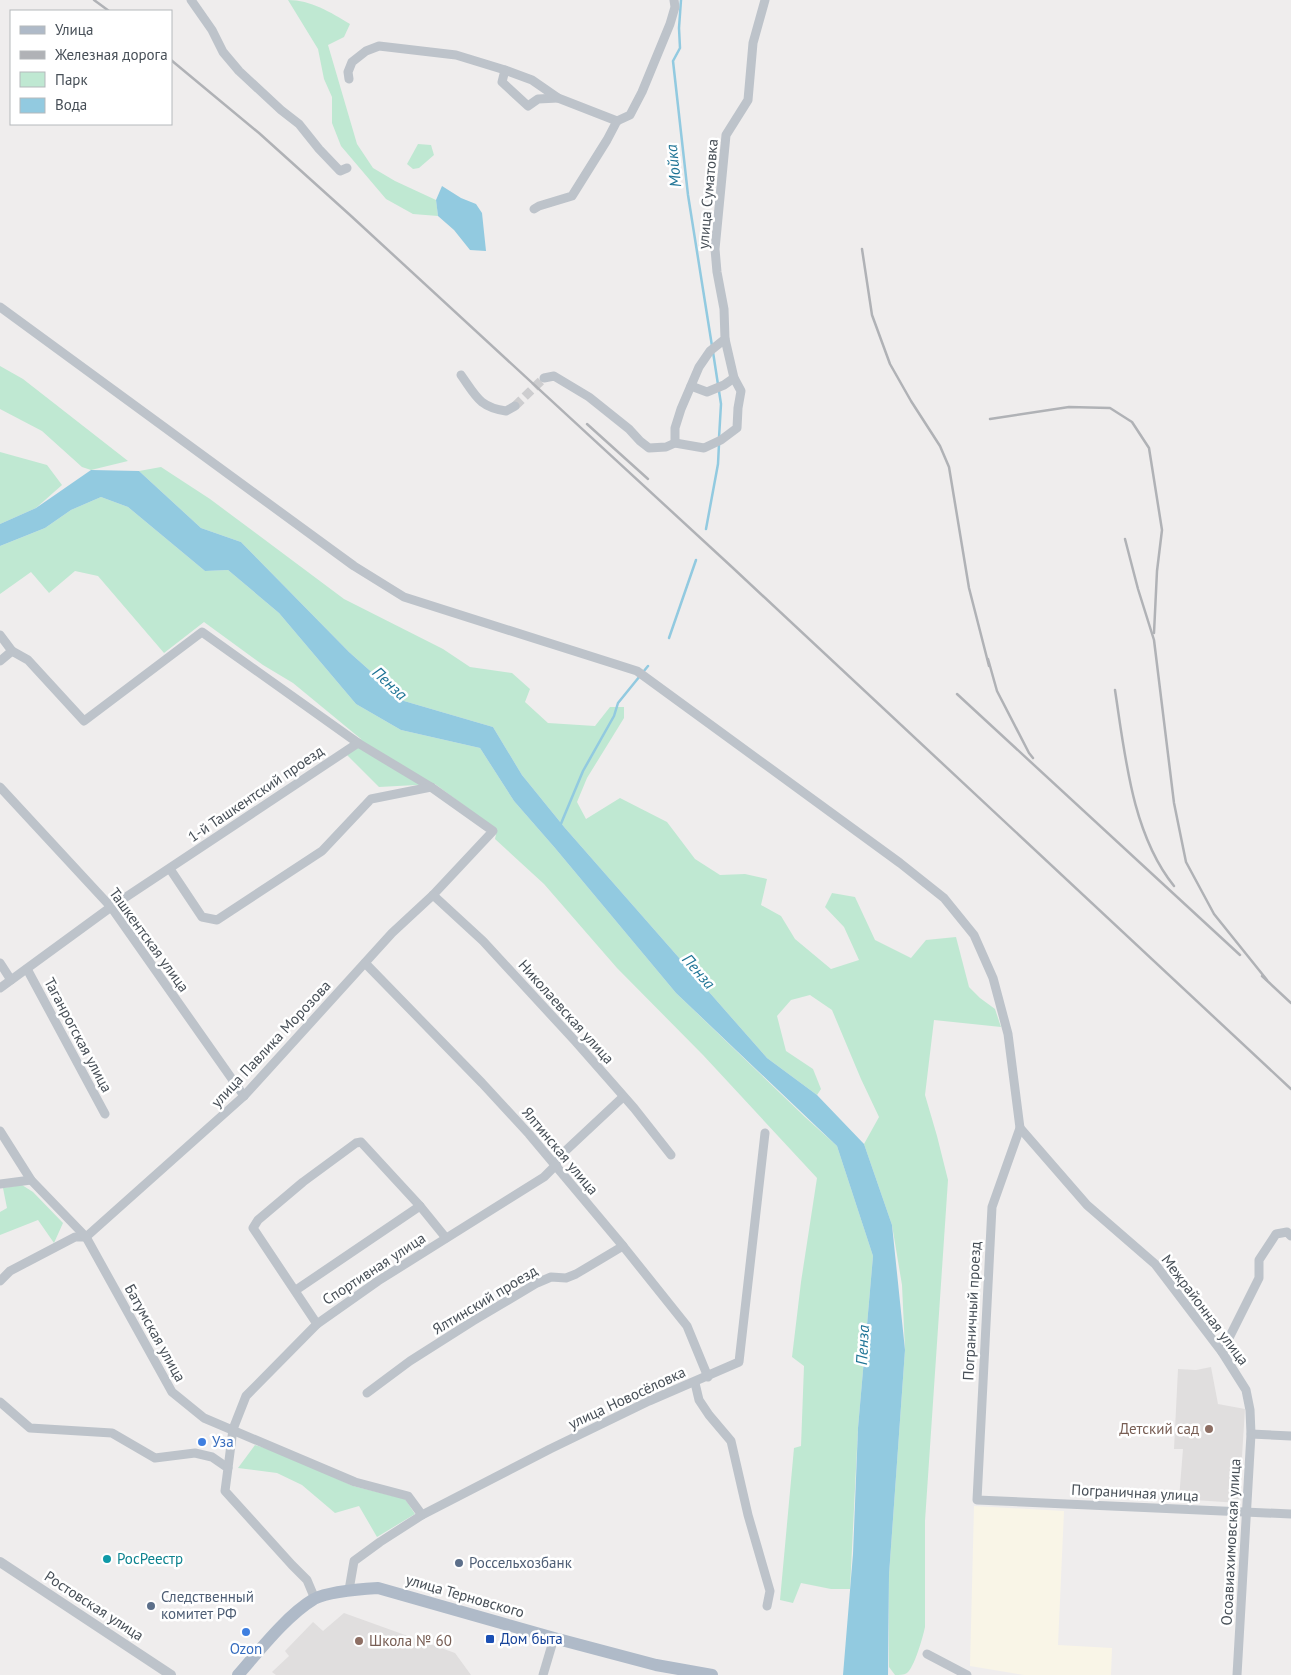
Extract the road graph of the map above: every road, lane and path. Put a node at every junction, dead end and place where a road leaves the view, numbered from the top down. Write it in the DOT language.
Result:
graph roads {
  1 [pos="191,0"];
  2 [pos="674,0"];
  3 [pos="765,0"];
  4 [pos="506,70"];
  5 [pos="348,79"];
  6 [pos="558,98"];
  7 [pos="617,121"];
  8 [pos="347,168"];
  9 [pos="534,209"];
  10 [pos="0,307"];
  11 [pos="725,339"];
  12 [pos="461,375"];
  13 [pos="544,378"];
  14 [pos="734,378"];
  15 [pos="692,386"];
  16 [pos="514,406"];
  17 [pos="675,443"];
  18 [pos="0,635"];
  19 [pos="12,651"];
  20 [pos="0,661"];
  21 [pos="358,743"];
  22 [pos="0,787"];
  23 [pos="432,787"];
  24 [pos="170,869"];
  25 [pos="433,895"];
  26 [pos="111,907"];
  27 [pos="0,963"];
  28 [pos="365,963"];
  29 [pos="27,969"];
  30 [pos="11,980"];
  31 [pos="0,988"];
  32 [pos="244,1096"];
  33 [pos="624,1097"];
  34 [pos="105,1114"];
  35 [pos="1020,1128"];
  36 [pos="0,1131"];
  37 [pos="765,1133"];
  38 [pos="671,1156"];
  39 [pos="555,1166"];
  40 [pos="30,1180"];
  41 [pos="0,1184"];
  42 [pos="420,1206"];
  43 [pos="1291,1236"];
  44 [pos="86,1237"];
  45 [pos="446,1238"];
  46 [pos="623,1246"];
  47 [pos="0,1281"];
  48 [pos="296,1290"];
  49 [pos="317,1324"];
  50 [pos="1222,1352"];
  51 [pos="708,1377"];
  52 [pos="694,1383"];
  53 [pos="367,1393"];
  54 [pos="0,1402"];
  55 [pos="1250,1410"];
  56 [pos="233,1430"];
  57 [pos="1251,1434"];
  58 [pos="1291,1436"];
  59 [pos="228,1468"];
  60 [pos="977,1500"];
  61 [pos="1246,1511"];
  62 [pos="1291,1514"];
  63 [pos="422,1515"];
  64 [pos="0,1562"];
  65 [pos="349,1590"];
  66 [pos="315,1599"];
  67 [pos="767,1606"];
  68 [pos="554,1638"];
  69 [pos="927,1654"];
  70 [pos="171,1675"];
  71 [pos="238,1675"];
  72 [pos="543,1675"];
  73 [pos="712,1675"];
  74 [pos="967,1675"];
  75 [pos="1237,1675"];
  1 -- 8 [label="street"];
  2 -- 7 [label="street"];
  3 -- 11 [label="street, улица Суматовка"];
  4 -- 5 [label="street"];
  4 -- 6 [label="street"];
  4 -- 6 [label="street"];
  6 -- 7 [label="street"];
  7 -- 9 [label="street"];
  10 -- 35 [label="street"];
  11 -- 14 [label="street, улица Суматовка"];
  11 -- 15 [label="street"];
  12 -- 16 [label="street"];
  13 -- 17 [label="street"];
  14 -- 15 [label="street"];
  14 -- 17 [label="street, улица Суматовка"];
  15 -- 17 [label="street"];
  18 -- 19 [label="street"];
  19 -- 20 [label="street"];
  19 -- 21 [label="street"];
  21 -- 23 [label="street"];
  21 -- 24 [label="street, 1-й Ташкентский проезд"];
  22 -- 26 [label="street, Ташкентская улица"];
  23 -- 24 [label="street"];
  23 -- 25 [label="street, улица Павлика Морозова"];
  24 -- 26 [label="street, 1-й Ташкентский проезд"];
  25 -- 28 [label="street, улица Павлика Морозова"];
  25 -- 33 [label="street, Николаевская улица"];
  26 -- 29 [label="street, 1-й Ташкентский проезд"];
  26 -- 32 [label="street, Ташкентская улица"];
  27 -- 30 [label="street"];
  28 -- 32 [label="street, улица Павлика Морозова"];
  28 -- 39 [label="street, Ялтинская улица"];
  29 -- 30 [label="street, 1-й Ташкентский проезд"];
  29 -- 34 [label="street, Таганрогская улица"];
  30 -- 31 [label="street, 1-й Ташкентский проезд"];
  32 -- 44 [label="street, улица Павлика Морозова"];
  33 -- 38 [label="street, Николаевская улица"];
  33 -- 39 [label="street, Спортивная улица"];
  35 -- 50 [label="street, Межрайонная улица"];
  35 -- 60 [label="street, Пограничный проезд"];
  36 -- 40 [label="street, Батумская улица"];
  37 -- 51 [label="street, улица Новосёловка"];
  39 -- 45 [label="street, Спортивная улица"];
  39 -- 46 [label="street, Ялтинская улица"];
  40 -- 41 [label="street"];
  40 -- 44 [label="street, Батумская улица"];
  42 -- 45 [label="street, Спортивная улица"];
  42 -- 48 [label="street, Спортивная улица"];
  42 -- 48 [label="street, Спортивная улица"];
  43 -- 50 [label="street"];
  44 -- 47 [label="street, улица Павлика Морозова"];
  44 -- 56 [label="street, Батумская улица"];
  45 -- 49 [label="street, Спортивная улица"];
  46 -- 51 [label="street, Ялтинская улица"];
  46 -- 53 [label="street, Ялтинский проезд"];
  48 -- 49 [label="street, Спортивная улица"];
  49 -- 56 [label="street, Спортивная улица"];
  50 -- 55 [label="street, Межрайонная улица"];
  51 -- 52 [label="street, улица Новосёловка"];
  52 -- 63 [label="street, улица Новосёловка"];
  52 -- 67 [label="street"];
  54 -- 59 [label="street"];
  55 -- 57 [label="street, Осоавиахимовская улица"];
  56 -- 59 [label="street, Спортивная улица"];
  56 -- 63 [label="street, Батумская улица"];
  57 -- 58 [label="street"];
  57 -- 61 [label="street, Осоавиахимовская улица"];
  59 -- 66 [label="street, Спортивная улица"];
  60 -- 61 [label="street, Пограничная улица"];
  61 -- 62 [label="street, Пограничная улица"];
  61 -- 75 [label="street, Осоавиахимовская улица"];
  63 -- 65 [label="street, улица Новосёловка"];
  64 -- 70 [label="street, Ростовская улица"];
  65 -- 66 [label="main road, улица Терновского"];
  65 -- 68 [label="main road, улица Терновского"];
  66 -- 71 [label="main road, улица Терновского"];
  68 -- 72 [label="street"];
  68 -- 73 [label="main road, улица Терновского"];
  69 -- 74 [label="street"];
}
